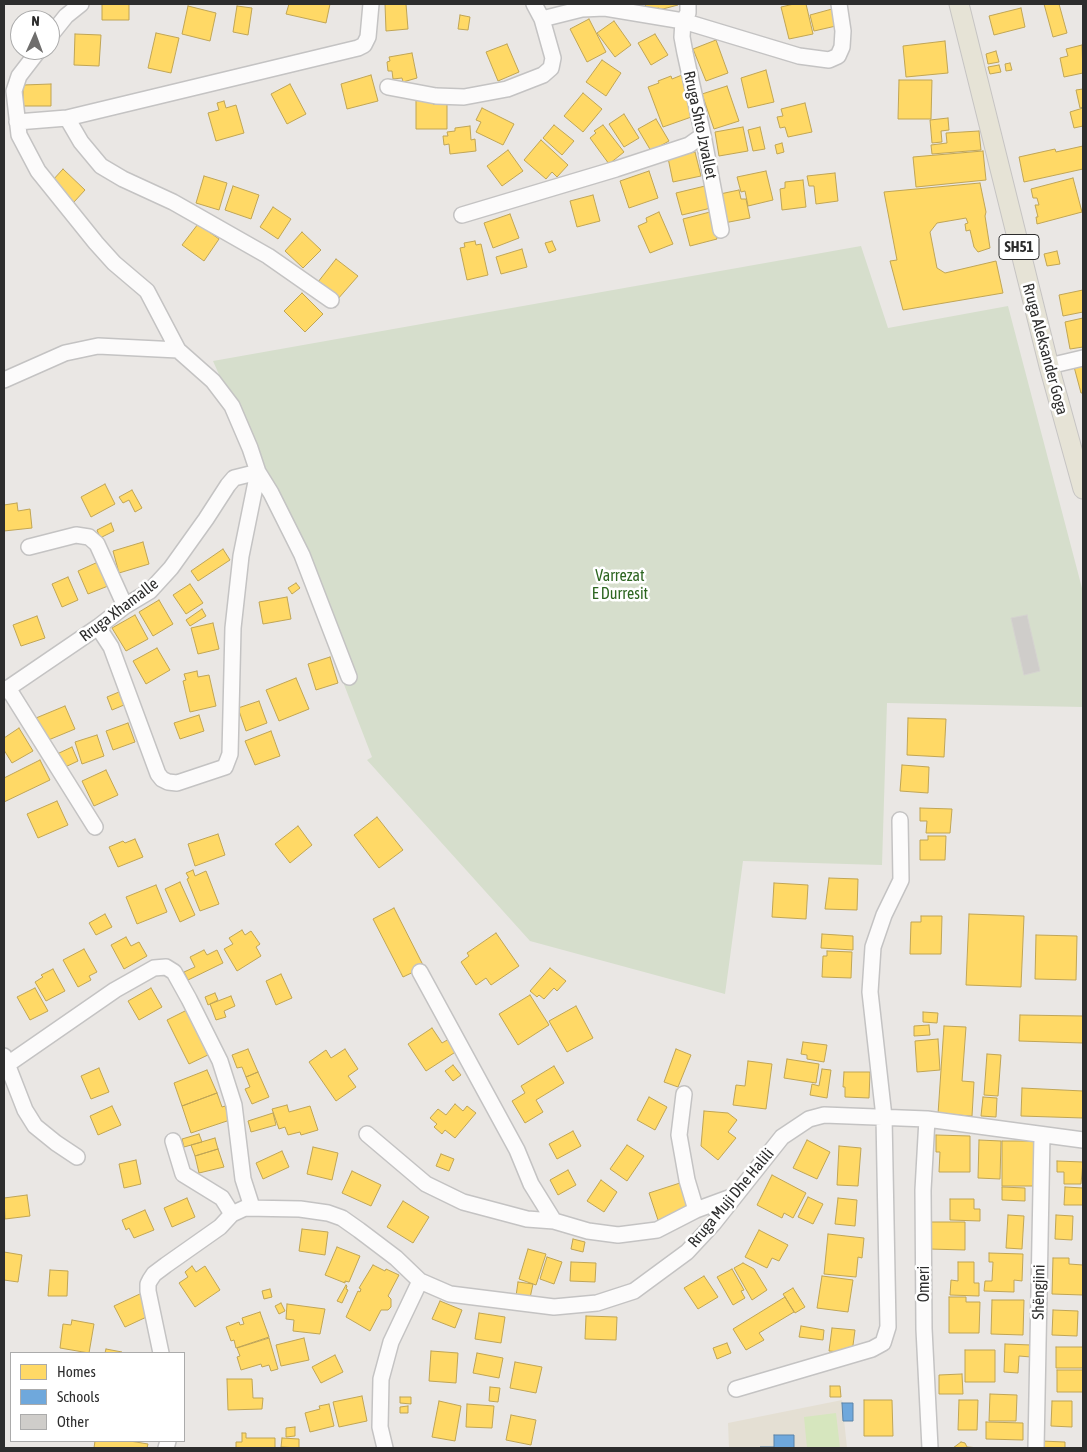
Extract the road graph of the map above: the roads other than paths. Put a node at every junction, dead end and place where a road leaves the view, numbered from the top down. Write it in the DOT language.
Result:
graph roads {
  1 [pos="81,4"];
  2 [pos="371,4"];
  3 [pos="534,4"];
  4 [pos="688,4"];
  5 [pos="839,4"];
  6 [pos="959,4"];
  7 [pos="542,19"];
  8 [pos="683,21"];
  9 [pos="60,24"];
  10 [pos="31,60"];
  11 [pos="388,87"];
  12 [pos="67,118"];
  13 [pos="17,122"];
  14 [pos="703,135"];
  15 [pos="462,215"];
  16 [pos="721,230"];
  17 [pos="331,300"];
  18 [pos="178,350"];
  19 [pos="1083,358"];
  20 [pos="1049,366"];
  21 [pos="4,380"];
  22 [pos="258,472"];
  23 [pos="1083,489"];
  24 [pos="29,547"];
  25 [pos="125,606"];
  26 [pos="98,627"];
  27 [pos="349,677"];
  28 [pos="6,689"];
  29 [pos="900,820"];
  30 [pos="95,827"];
  31 [pos="420,972"];
  32 [pos="6,1060"];
  33 [pos="684,1094"];
  34 [pos="884,1117"];
  35 [pos="927,1119"];
  36 [pos="367,1134"];
  37 [pos="1042,1136"];
  38 [pos="1083,1140"];
  39 [pos="173,1141"];
  40 [pos="77,1158"];
  41 [pos="735,1195"];
  42 [pos="252,1207"];
  43 [pos="696,1210"];
  44 [pos="232,1214"];
  45 [pos="554,1221"];
  46 [pos="420,1281"];
  47 [pos="161,1352"];
  48 [pos="736,1389"];
  49 [pos="385,1448"];
  50 [pos="930,1448"];
  51 [pos="1036,1448"];
  1 -- 9 [label="street"];
  2 -- 12 [label="street"];
  3 -- 7 [label="street"];
  4 -- 8 [label="street, Rruga Shto Jzvallet"];
  5 -- 8 [label="street"];
  6 -- 20 [label="main road, Rruga Aleksander Goga / SH51"];
  7 -- 8 [label="street"];
  7 -- 11 [label="street"];
  8 -- 14 [label="street, Rruga Shto Jzvallet"];
  10 -- 13 [label="street"];
  12 -- 13 [label="street"];
  12 -- 17 [label="street"];
  13 -- 18 [label="street"];
  14 -- 15 [label="street"];
  14 -- 16 [label="street, Rruga Shto Jzvallet"];
  18 -- 21 [label="street"];
  18 -- 22 [label="street"];
  19 -- 20 [label="street"];
  20 -- 23 [label="main road, Rruga Aleksander Goga / SH51"];
  22 -- 25 [label="street, Rruga Xhamalle"];
  22 -- 26 [label="street"];
  22 -- 27 [label="street"];
  24 -- 25 [label="street"];
  25 -- 26 [label="street, Rruga Xhamalle"];
  26 -- 28 [label="street, Rruga Xhamalle"];
  28 -- 30 [label="street"];
  29 -- 34 [label="street"];
  31 -- 45 [label="street"];
  32 -- 40 [label="street"];
  32 -- 42 [label="street"];
  33 -- 43 [label="street"];
  34 -- 35 [label="street, Rruga Muji Dhe Halili"];
  34 -- 41 [label="street, Rruga Muji Dhe Halili"];
  34 -- 48 [label="street"];
  35 -- 37 [label="street, Rruga Muji Dhe Halili"];
  35 -- 50 [label="street, Omeri"];
  36 -- 45 [label="street"];
  37 -- 38 [label="street, Rruga Muji Dhe Halili"];
  37 -- 51 [label="street, Shëngjini"];
  39 -- 44 [label="street"];
  41 -- 43 [label="street"];
  41 -- 46 [label="street, Rruga Muji Dhe Halili"];
  42 -- 44 [label="street, Rruga Muji Dhe Halili"];
  42 -- 46 [label="street, Rruga Muji Dhe Halili"];
  43 -- 45 [label="street"];
  44 -- 47 [label="street, Rruga Muji Dhe Halili"];
  46 -- 49 [label="street"];
}
